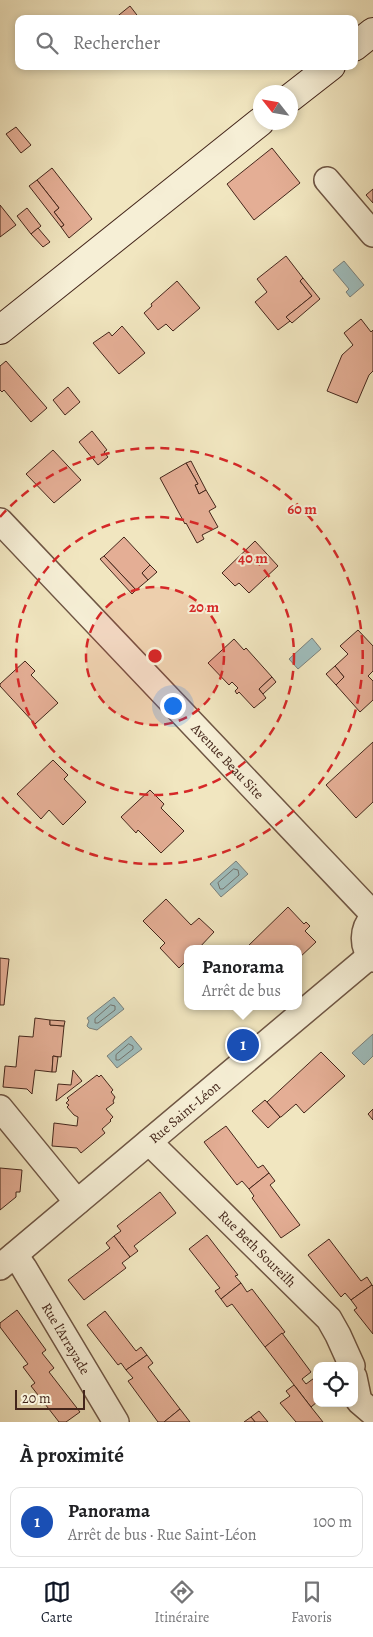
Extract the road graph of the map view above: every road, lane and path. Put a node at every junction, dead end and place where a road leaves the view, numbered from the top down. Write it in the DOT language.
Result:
graph roads {
  1 [pos="373,32"];
  2 [pos="358,44"];
  3 [pos="326,70"];
  4 [pos="298,92"];
  5 [pos="253,128"];
  6 [pos="327,180"];
  7 [pos="373,234"];
  8 [pos="0,330"];
  9 [pos="0,521"];
  10 [pos="373,915"];
  11 [pos="372,958"];
  12 [pos="0,1108"];
  13 [pos="150,1142"];
  14 [pos="77,1202"];
  15 [pos="7,1261"];
  16 [pos="350,1362"];
  17 [pos="116,1422"];
  1 -- 2 [label="main road"];
  3 -- 4 [label="main road"];
  5 -- 8 [label="main road"];
  6 -- 7 [label="street"];
  9 -- 10 [label="street, Avenue Beau Site"];
  10 -- 11 [label="street"];
  11 -- 13 [label="street, Rue Saint-Léon"];
  12 -- 14 [label="street"];
  13 -- 14 [label="street, Rue Saint-Léon"];
  13 -- 16 [label="street, Rue Beth Soureilh"];
  14 -- 15 [label="street, Rue Saint-Léon"];
  15 -- 17 [label="street, Rue l'Arrayade"];
}
